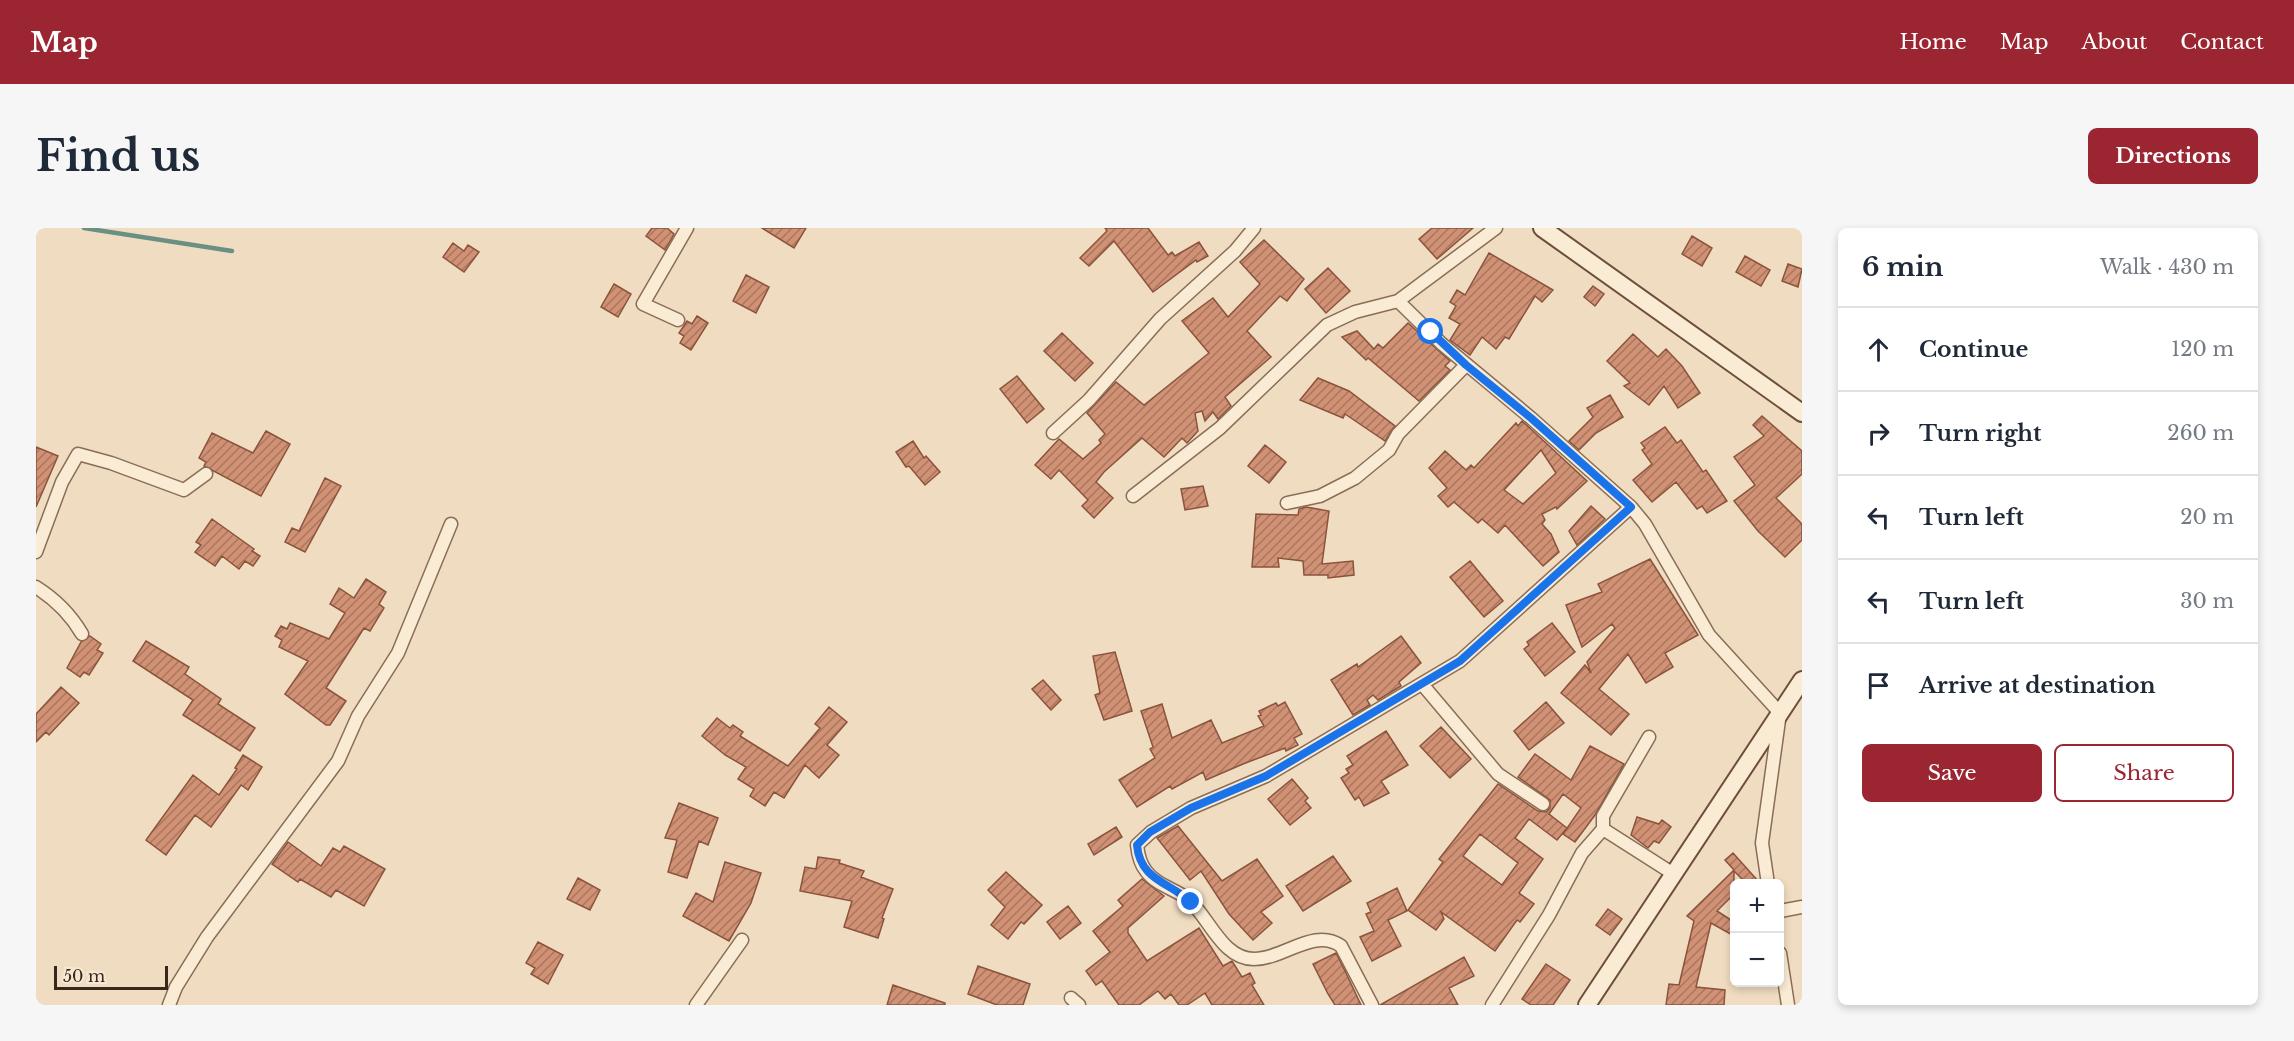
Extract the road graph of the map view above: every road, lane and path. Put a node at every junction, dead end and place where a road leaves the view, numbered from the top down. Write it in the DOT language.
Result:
graph roads {
  1 [pos="687,228"];
  2 [pos="1254,228"];
  3 [pos="1496,228"];
  4 [pos="1542,228"];
  5 [pos="1398,300"];
  6 [pos="678,320"];
  7 [pos="1466,365"];
  8 [pos="1802,413"];
  9 [pos="1053,433"];
  10 [pos="206,474"];
  11 [pos="1133,496"];
  12 [pos="1287,503"];
  13 [pos="1631,507"];
  14 [pos="451,524"];
  15 [pos="36,552"];
  16 [pos="36,587"];
  17 [pos="82,634"];
  18 [pos="1802,680"];
  19 [pos="1422,684"];
  20 [pos="1780,713"];
  21 [pos="1649,737"];
  22 [pos="1543,804"];
  23 [pos="1603,829"];
  24 [pos="1672,873"];
  25 [pos="1767,879"];
  26 [pos="1802,907"];
  27 [pos="1784,910"];
  28 [pos="741,940"];
  29 [pos="1784,982"];
  30 [pos="169,1005"];
  31 [pos="696,1005"];
  32 [pos="1372,1005"];
  33 [pos="1492,1005"];
  34 [pos="1587,1005"];
  35 [pos="1788,1005"];
  1 -- 6 [label="street"];
  2 -- 9 [label="street"];
  3 -- 5 [label="street"];
  4 -- 8 [label="main road"];
  5 -- 7 [label="street"];
  5 -- 11 [label="street"];
  7 -- 12 [label="street"];
  7 -- 13 [label="street"];
  10 -- 15 [label="street"];
  13 -- 19 [label="street"];
  13 -- 20 [label="street"];
  14 -- 30 [label="street"];
  16 -- 17 [label="street"];
  18 -- 20 [label="main road"];
  19 -- 22 [label="street"];
  19 -- 32 [label="street"];
  20 -- 24 [label="main road"];
  20 -- 25 [label="street"];
  21 -- 23 [label="street"];
  23 -- 24 [label="street"];
  23 -- 33 [label="street"];
  24 -- 34 [label="main road"];
  26 -- 27 [label="street"];
  28 -- 31 [label="street"];
  29 -- 35 [label="street"];
}
